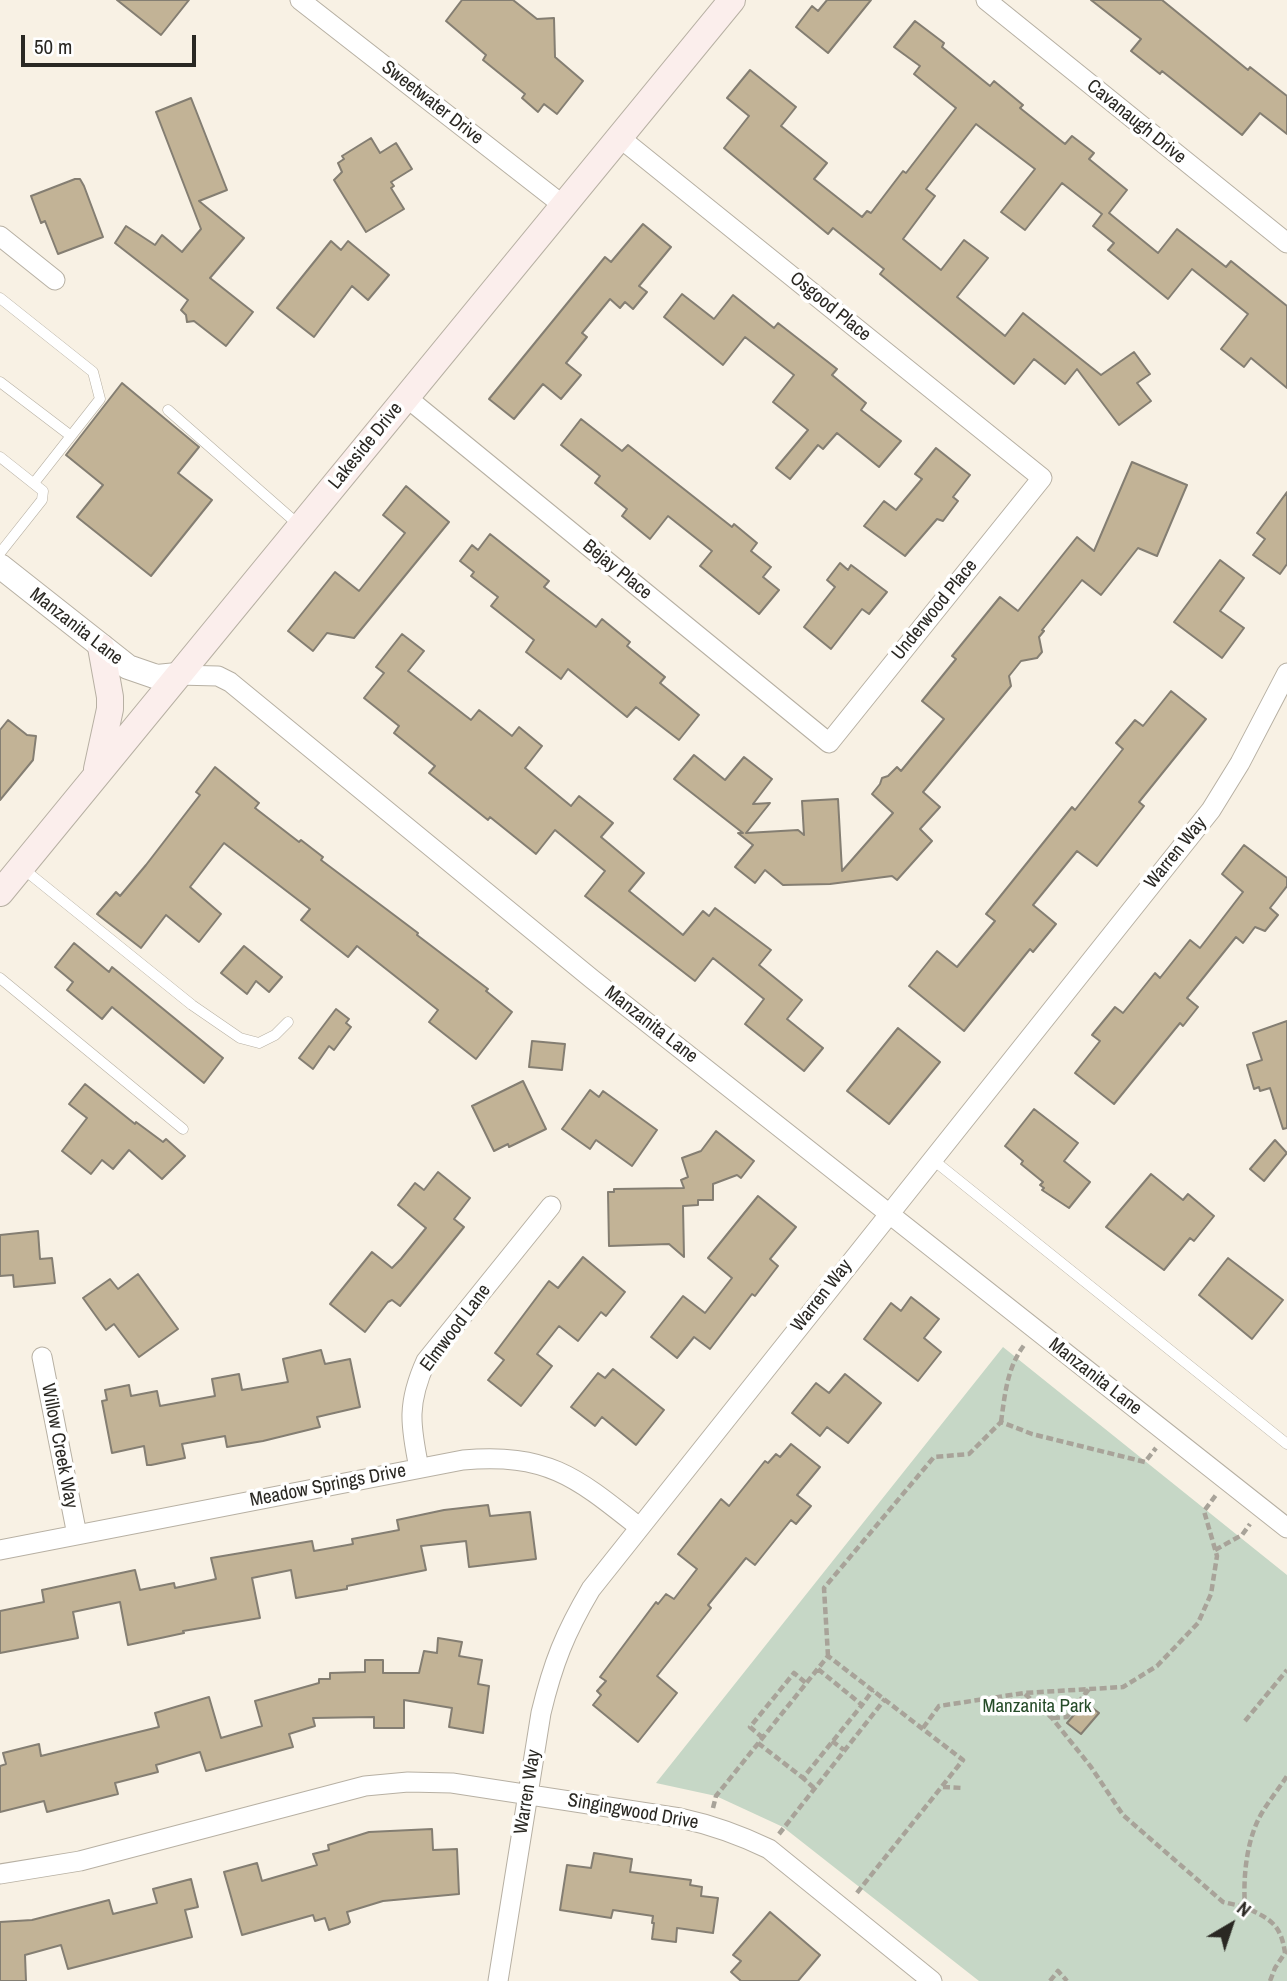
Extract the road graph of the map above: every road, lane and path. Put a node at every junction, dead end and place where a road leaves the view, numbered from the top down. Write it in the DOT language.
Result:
graph roads {
  1 [pos="300,0"];
  2 [pos="732,0"];
  3 [pos="986,0"];
  4 [pos="619,137"];
  5 [pos="564,206"];
  6 [pos="0,236"];
  7 [pos="1287,243"];
  8 [pos="55,280"];
  9 [pos="0,299"];
  10 [pos="0,382"];
  11 [pos="406,397"];
  12 [pos="168,410"];
  13 [pos="71,436"];
  14 [pos="0,457"];
  15 [pos="1042,478"];
  16 [pos="34,484"];
  17 [pos="300,526"];
  18 [pos="0,553"];
  19 [pos="0,566"];
  20 [pos="101,647"];
  21 [pos="1287,673"];
  22 [pos="177,675"];
  23 [pos="829,743"];
  24 [pos="95,775"];
  25 [pos="21,867"];
  26 [pos="0,893"];
  27 [pos="0,978"];
  28 [pos="288,1022"];
  29 [pos="183,1129"];
  30 [pos="932,1159"];
  31 [pos="551,1206"];
  32 [pos="888,1213"];
  33 [pos="1036,1330"];
  34 [pos="42,1357"];
  35 [pos="1001,1422"];
  36 [pos="1168,1434"];
  37 [pos="1287,1444"];
  38 [pos="419,1468"];
  39 [pos="1227,1481"];
  40 [pos="1261,1508"];
  41 [pos="639,1527"];
  42 [pos="1287,1528"];
  43 [pos="77,1535"];
  44 [pos="0,1550"];
  45 [pos="1215,1550"];
  46 [pos="828,1656"];
  47 [pos="817,1669"];
  48 [pos="1287,1670"];
  49 [pos="806,1683"];
  50 [pos="1090,1689"];
  51 [pos="873,1690"];
  52 [pos="1024,1693"];
  53 [pos="886,1699"];
  54 [pos="862,1705"];
  55 [pos="1052,1718"];
  56 [pos="1245,1721"];
  57 [pos="923,1728"];
  58 [pos="763,1738"];
  59 [pos="832,1741"];
  60 [pos="758,1743"];
  61 [pos="844,1750"];
  62 [pos="1287,1776"];
  63 [pos="803,1778"];
  64 [pos="942,1787"];
  65 [pos="814,1788"];
  66 [pos="963,1788"];
  67 [pos="528,1794"];
  68 [pos="708,1825"];
  69 [pos="769,1849"];
  70 [pos="0,1874"];
  71 [pos="1245,1907"];
  72 [pos="845,1909"];
  73 [pos="498,1981"];
  74 [pos="932,1981"];
  75 [pos="1050,1981"];
  76 [pos="1067,1981"];
  77 [pos="1270,1981"];
  1 -- 5 [label="street, Sweetwater Drive"];
  2 -- 4 [label="main road, Lakeside Drive"];
  3 -- 7 [label="street, Cavanaugh Drive"];
  4 -- 5 [label="main road, Lakeside Drive"];
  4 -- 15 [label="street, Osgood Place"];
  5 -- 11 [label="main road, Lakeside Drive"];
  6 -- 8 [label="street"];
  9 -- 13 [label="lane"];
  10 -- 13 [label="lane"];
  11 -- 17 [label="main road, Lakeside Drive"];
  11 -- 23 [label="street, Bejay Place"];
  12 -- 17 [label="lane"];
  13 -- 16 [label="lane"];
  14 -- 16 [label="lane"];
  15 -- 23 [label="street, Underwood Place"];
  16 -- 18 [label="lane"];
  17 -- 22 [label="main road, Lakeside Drive"];
  19 -- 20 [label="street, Manzanita Lane"];
  20 -- 22 [label="street, Manzanita Lane"];
  20 -- 24 [label="main road"];
  21 -- 30 [label="street, Warren Way"];
  22 -- 24 [label="main road, Lakeside Drive"];
  22 -- 32 [label="street, Manzanita Lane"];
  24 -- 25 [label="main road, Lakeside Drive"];
  25 -- 26 [label="main road, Lakeside Drive"];
  25 -- 28 [label="lane"];
  27 -- 29 [label="lane"];
  30 -- 32 [label="street, Warren Way"];
  30 -- 37 [label="lane"];
  31 -- 38 [label="street, Elmwood Lane"];
  32 -- 33 [label="street, Manzanita Lane"];
  32 -- 41 [label="street, Warren Way"];
  33 -- 35 [label="path"];
  33 -- 36 [label="street, Manzanita Lane"];
  34 -- 43 [label="street, Willow Creek Way"];
  35 -- 36 [label="path"];
  35 -- 46 [label="path"];
  36 -- 39 [label="street, Manzanita Lane"];
  38 -- 41 [label="street, Meadow Springs Drive"];
  38 -- 43 [label="street, Meadow Springs Drive"];
  39 -- 40 [label="street, Manzanita Lane"];
  39 -- 45 [label="path"];
  40 -- 42 [label="street, Manzanita Lane"];
  40 -- 45 [label="path"];
  41 -- 67 [label="street, Warren Way"];
  43 -- 44 [label="street, Meadow Springs Drive"];
  45 -- 50 [label="path"];
  46 -- 47 [label="path"];
  46 -- 51 [label="path"];
  47 -- 49 [label="path"];
  47 -- 54 [label="path"];
  48 -- 56 [label="path"];
  49 -- 58 [label="path"];
  49 -- 58 [label="path"];
  50 -- 52 [label="path"];
  50 -- 55 [label="path"];
  51 -- 53 [label="path"];
  51 -- 54 [label="path"];
  52 -- 55 [label="path"];
  52 -- 57 [label="path"];
  53 -- 57 [label="path"];
  53 -- 61 [label="path"];
  54 -- 59 [label="path"];
  55 -- 71 [label="path"];
  57 -- 64 [label="path"];
  58 -- 60 [label="path"];
  59 -- 61 [label="path"];
  59 -- 63 [label="path"];
  60 -- 63 [label="path"];
  60 -- 68 [label="path"];
  61 -- 65 [label="path"];
  62 -- 71 [label="path"];
  63 -- 65 [label="path"];
  64 -- 66 [label="path"];
  64 -- 72 [label="path"];
  65 -- 69 [label="path"];
  67 -- 68 [label="street, Singingwood Drive"];
  67 -- 70 [label="street, Singingwood Drive"];
  67 -- 73 [label="street, Warren Way"];
  68 -- 69 [label="street, Singingwood Drive"];
  69 -- 72 [label="street, Singingwood Drive"];
  71 -- 77 [label="path"];
  72 -- 74 [label="street, Singingwood Drive"];
  75 -- 76 [label="path"];
}
